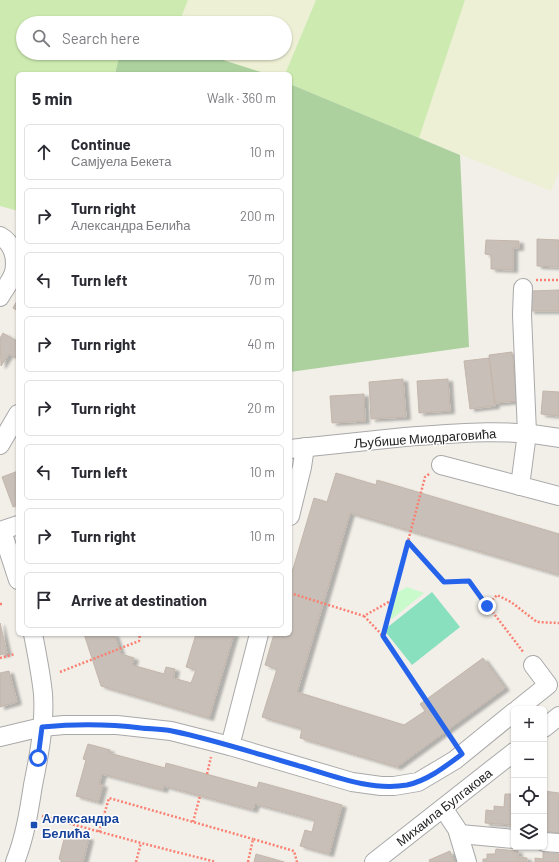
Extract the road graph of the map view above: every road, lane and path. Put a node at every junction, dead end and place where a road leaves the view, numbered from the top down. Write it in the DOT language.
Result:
graph roads {
  1 [pos="0,236"];
  2 [pos="559,280"];
  3 [pos="523,288"];
  4 [pos="0,296"];
  5 [pos="16,417"];
  6 [pos="527,434"];
  7 [pos="559,438"];
  8 [pos="0,445"];
  9 [pos="298,448"];
  10 [pos="441,465"];
  11 [pos="425,477"];
  12 [pos="520,486"];
  13 [pos="559,496"];
  14 [pos="292,508"];
  15 [pos="7,529"];
  16 [pos="408,542"];
  17 [pos="16,571"];
  18 [pos="292,594"];
  19 [pos="392,600"];
  20 [pos="487,606"];
  21 [pos="364,616"];
  22 [pos="559,623"];
  23 [pos="33,636"];
  24 [pos="140,636"];
  25 [pos="258,636"];
  26 [pos="383,636"];
  27 [pos="15,654"];
  28 [pos="0,658"];
  29 [pos="533,665"];
  30 [pos="60,672"];
  31 [pos="522,706"];
  32 [pos="511,714"];
  33 [pos="559,716"];
  34 [pos="547,726"];
  35 [pos="42,727"];
  36 [pos="0,737"];
  37 [pos="230,746"];
  38 [pos="462,754"];
  39 [pos="511,754"];
  40 [pos="200,796"];
  41 [pos="443,808"];
  42 [pos="28,812"];
  43 [pos="193,822"];
  44 [pos="99,832"];
  45 [pos="460,834"];
  46 [pos="253,839"];
  47 [pos="511,839"];
  48 [pos="547,842"];
  49 [pos="141,843"];
  50 [pos="559,843"];
  51 [pos="15,862"];
  52 [pos="136,862"];
  53 [pos="216,862"];
  54 [pos="248,862"];
  55 [pos="297,862"];
  56 [pos="374,862"];
  57 [pos="467,862"];
  1 -- 4 [label="street"];
  2 -- 3 [label="path"];
  3 -- 6 [label="street"];
  5 -- 8 [label="street"];
  6 -- 7 [label="street, Љубише Миодраговића"];
  6 -- 9 [label="street, Љубише Миодраговића"];
  6 -- 12 [label="street"];
  9 -- 14 [label="street"];
  10 -- 12 [label="street"];
  11 -- 16 [label="path"];
  12 -- 13 [label="street"];
  15 -- 17 [label="street"];
  16 -- 19 [label="path"];
  16 -- 20 [label="path"];
  18 -- 21 [label="path"];
  19 -- 21 [label="path"];
  19 -- 26 [label="path"];
  20 -- 22 [label="path"];
  20 -- 29 [label="path"];
  21 -- 26 [label="path"];
  23 -- 35 [label="street"];
  24 -- 30 [label="path"];
  25 -- 37 [label="street"];
  26 -- 38 [label="path"];
  27 -- 28 [label="path"];
  29 -- 31 [label="street"];
  32 -- 38 [label="street"];
  33 -- 34 [label="street"];
  35 -- 36 [label="street"];
  35 -- 37 [label="street"];
  35 -- 42 [label="street"];
  37 -- 38 [label="street"];
  39 -- 41 [label="street, Михаила Булгакова"];
  40 -- 43 [label="path"];
  41 -- 45 [label="street"];
  41 -- 56 [label="street, Михаила Булгакова"];
  42 -- 44 [label="path"];
  42 -- 51 [label="street"];
  43 -- 44 [label="path"];
  43 -- 46 [label="path"];
  44 -- 49 [label="path"];
  45 -- 47 [label="street"];
  45 -- 57 [label="street"];
  46 -- 54 [label="path"];
  46 -- 55 [label="path"];
  48 -- 50 [label="street"];
  49 -- 52 [label="path"];
  49 -- 53 [label="path"];
}
